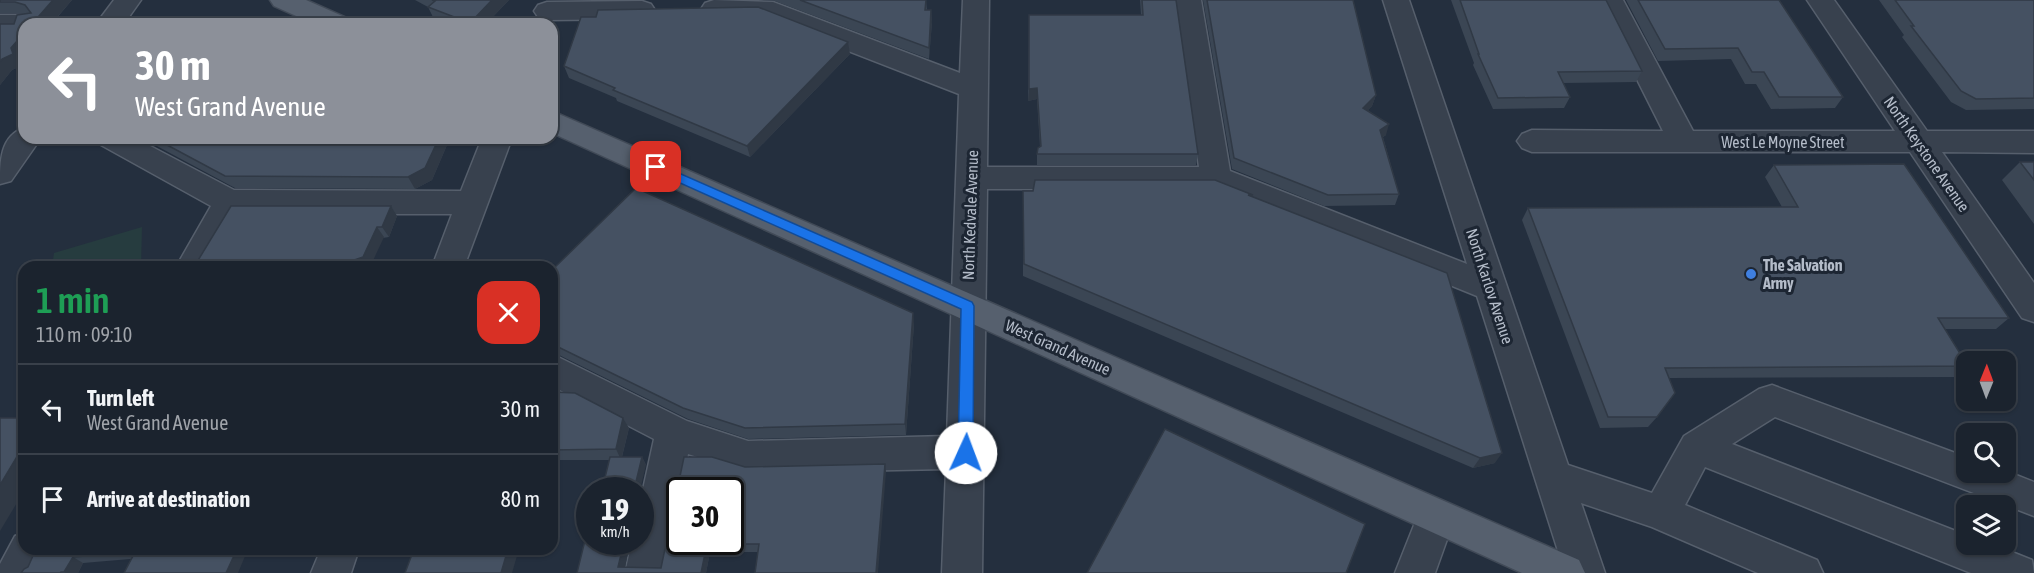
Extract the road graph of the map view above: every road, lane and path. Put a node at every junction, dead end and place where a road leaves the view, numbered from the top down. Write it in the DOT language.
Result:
graph roads {
  1 [pos="128,0"];
  2 [pos="283,0"];
  3 [pos="976,0"];
  4 [pos="1188,0"];
  5 [pos="1395,0"];
  6 [pos="1610,0"];
  7 [pos="1820,0"];
  8 [pos="765,4"];
  9 [pos="546,12"];
  10 [pos="114,18"];
  11 [pos="324,18"];
  12 [pos="0,24"];
  13 [pos="18,24"];
  14 [pos="974,89"];
  15 [pos="558,124"];
  16 [pos="1532,141"];
  17 [pos="1684,142"];
  18 [pos="2034,142"];
  19 [pos="1919,143"];
  20 [pos="22,144"];
  21 [pos="122,144"];
  22 [pos="495,144"];
  23 [pos="0,173"];
  24 [pos="971,178"];
  25 [pos="1216,178"];
  26 [pos="229,202"];
  27 [pos="472,203"];
  28 [pos="195,261"];
  29 [pos="450,261"];
  30 [pos="1490,287"];
  31 [pos="968,306"];
  32 [pos="2034,309"];
  33 [pos="558,372"];
  34 [pos="674,432"];
  35 [pos="1697,447"];
  36 [pos="966,453"];
  37 [pos="1552,476"];
  38 [pos="2034,499"];
  39 [pos="1661,513"];
  40 [pos="1436,517"];
  41 [pos="26,555"];
  42 [pos="338,555"];
  43 [pos="16,573"];
  44 [pos="331,573"];
  45 [pos="645,573"];
  46 [pos="962,573"];
  47 [pos="1415,573"];
  48 [pos="1565,573"];
  49 [pos="1585,573"];
  50 [pos="1803,573"];
  51 [pos="2018,573"];
  1 -- 10 [label="street"];
  2 -- 11 [label="main road"];
  3 -- 14 [label="street, North Kedvale Avenue"];
  4 -- 25 [label="street"];
  5 -- 30 [label="street, North Karlov Avenue"];
  6 -- 17 [label="street"];
  7 -- 19 [label="street, North Keystone Avenue"];
  8 -- 9 [label="street"];
  8 -- 14 [label="street"];
  12 -- 13 [label="street"];
  14 -- 24 [label="street, North Kedvale Avenue"];
  15 -- 31 [label="main road, West Grand Avenue"];
  16 -- 17 [label="street, West Le Moyne Street"];
  17 -- 19 [label="street, West Le Moyne Street"];
  18 -- 19 [label="street, West Le Moyne Street"];
  19 -- 32 [label="street, North Keystone Avenue"];
  20 -- 23 [label="street"];
  21 -- 26 [label="street"];
  22 -- 27 [label="street"];
  24 -- 25 [label="street"];
  24 -- 31 [label="street, North Kedvale Avenue"];
  25 -- 30 [label="street"];
  26 -- 27 [label="street"];
  26 -- 28 [label="street"];
  27 -- 29 [label="street"];
  30 -- 37 [label="street, North Karlov Avenue"];
  31 -- 36 [label="street, North Kedvale Avenue"];
  31 -- 40 [label="main road, West Grand Avenue"];
  33 -- 34 [label="street"];
  34 -- 36 [label="street"];
  34 -- 45 [label="street"];
  35 -- 38 [label="street"];
  35 -- 39 [label="street"];
  35 -- 51 [label="street"];
  36 -- 46 [label="street, North Kedvale Avenue"];
  37 -- 39 [label="street"];
  37 -- 49 [label="street, North Karlov Avenue"];
  39 -- 50 [label="street"];
  40 -- 47 [label="street"];
  40 -- 48 [label="main road, West Grand Avenue"];
  41 -- 43 [label="street"];
  42 -- 44 [label="street"];
}
